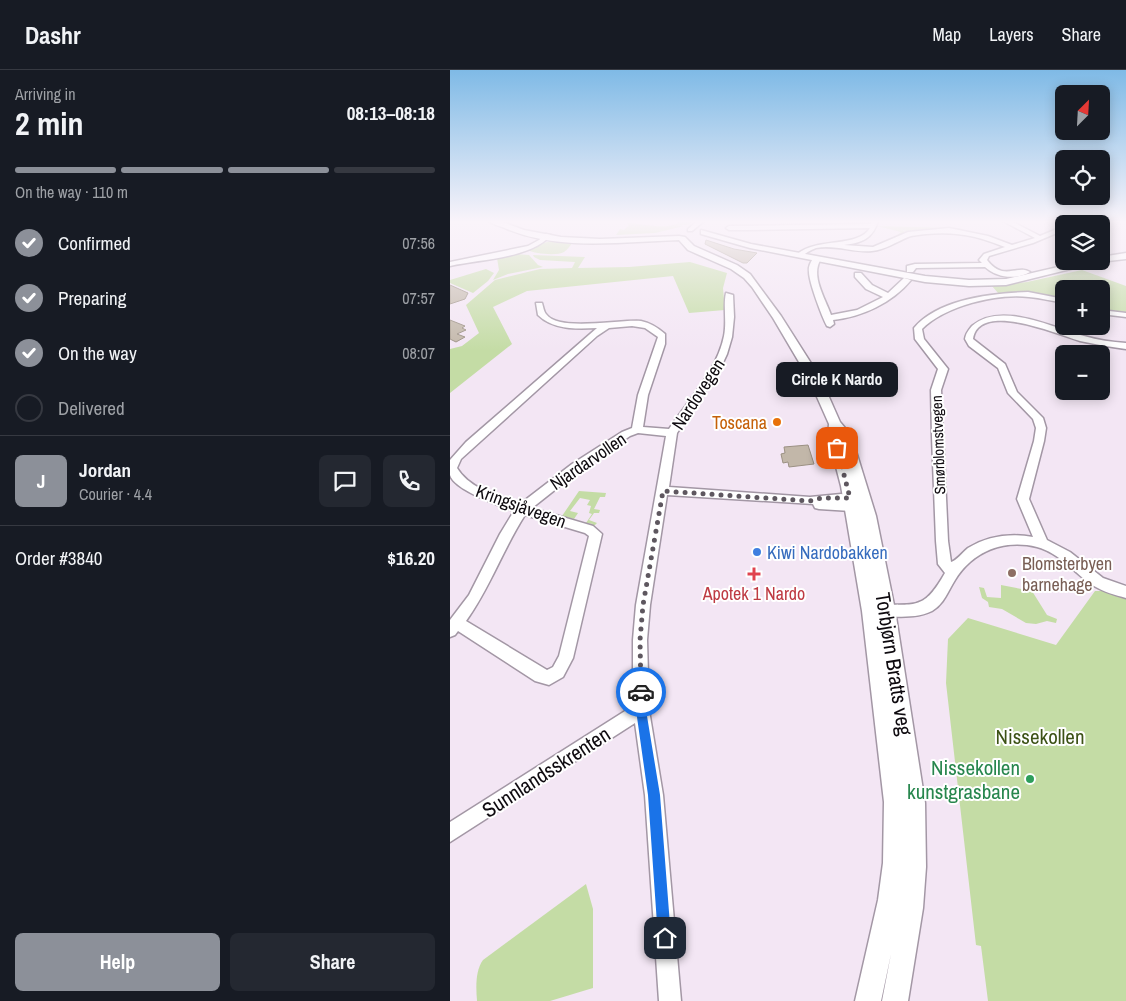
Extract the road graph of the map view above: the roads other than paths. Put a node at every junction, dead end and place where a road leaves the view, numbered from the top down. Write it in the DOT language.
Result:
graph roads {
  1 [pos="727,264"];
  2 [pos="813,264"];
  3 [pos="847,264"];
  4 [pos="987,265"];
  5 [pos="910,270"];
  6 [pos="1061,270"];
  7 [pos="1026,272"];
  8 [pos="858,275"];
  9 [pos="907,280"];
  10 [pos="729,294"];
  11 [pos="888,296"];
  12 [pos="1055,299"];
  13 [pos="540,306"];
  14 [pos="1110,313"];
  15 [pos="1126,315"];
  16 [pos="606,326"];
  17 [pos="1126,346"];
  18 [pos="638,430"];
  19 [pos="672,433"];
  20 [pos="663,491"];
  21 [pos="856,503"];
  22 [pos="522,509"];
  23 [pos="1041,542"];
  24 [pos="952,573"];
  25 [pos="1126,592"];
  26 [pos="879,611"];
  27 [pos="454,627"];
  28 [pos="549,678"];
  29 [pos="641,710"];
  30 [pos="450,833"];
  31 [pos="670,1001"];
  32 [pos="868,1001"];
  33 [pos="895,1001"];
  1 -- 21 [label="main road, Torbjørn Bratts veg"];
  2 -- 11 [label="street"];
  3 -- 6 [label="main road"];
  4 -- 5 [label="street"];
  4 -- 7 [label="street"];
  8 -- 11 [label="street"];
  9 -- 11 [label="street"];
  10 -- 19 [label="street, Nardovegen"];
  12 -- 24 [label="street, Smørblomstvegen"];
  13 -- 16 [label="street"];
  14 -- 15 [label="street"];
  16 -- 18 [label="street"];
  16 -- 22 [label="street, Kringsjåvegen"];
  17 -- 23 [label="street"];
  18 -- 19 [label="street, Njardarvollen"];
  18 -- 22 [label="street, Njardarvollen"];
  19 -- 20 [label="street, Nardovegen"];
  20 -- 21 [label="street"];
  20 -- 29 [label="street, Nardovegen"];
  21 -- 26 [label="main road, Torbjørn Bratts veg"];
  22 -- 27 [label="street, Njardarvollen"];
  22 -- 28 [label="street, Kringsjåvegen"];
  23 -- 24 [label="street"];
  23 -- 25 [label="street"];
  24 -- 26 [label="street"];
  26 -- 32 [label="main road, Torbjørn Bratts veg"];
  26 -- 33 [label="main road, Torbjørn Bratts veg"];
  27 -- 28 [label="street, Njardarvollen"];
  29 -- 30 [label="street, Sunnlandsskrenten"];
  29 -- 31 [label="street, Nardovegen"];
}
